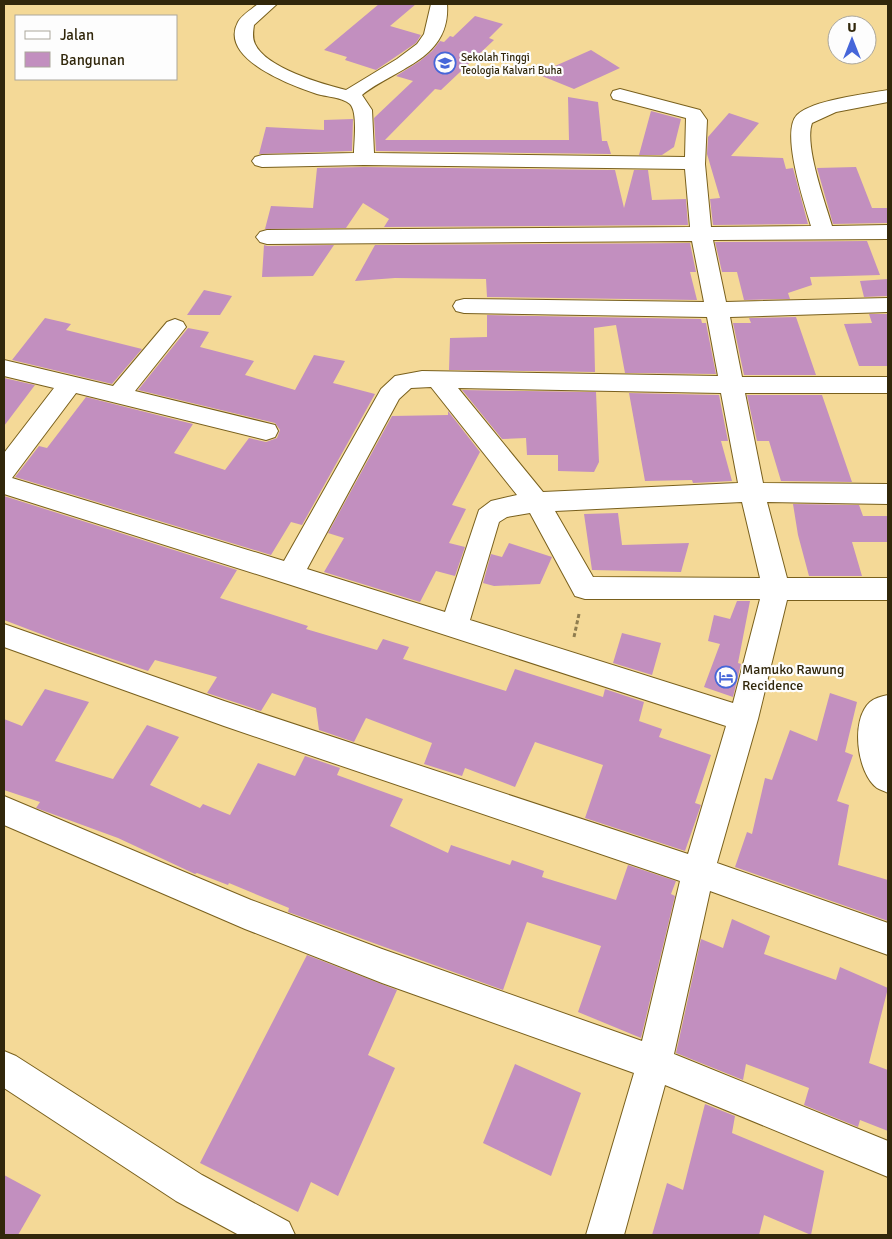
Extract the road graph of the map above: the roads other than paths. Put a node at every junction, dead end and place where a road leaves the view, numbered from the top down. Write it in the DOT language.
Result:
graph roads {
  1 [pos="268,4"];
  2 [pos="439,5"];
  3 [pos="620,95"];
  4 [pos="350,96"];
  5 [pos="888,96"];
  6 [pos="364,159"];
  7 [pos="262,161"];
  8 [pos="695,164"];
  9 [pos="823,232"];
  10 [pos="888,232"];
  11 [pos="702,234"];
  12 [pos="267,237"];
  13 [pos="888,305"];
  14 [pos="464,306"];
  15 [pos="717,310"];
  16 [pos="175,326"];
  17 [pos="4,368"];
  18 [pos="438,380"];
  19 [pos="70,384"];
  20 [pos="730,385"];
  21 [pos="888,385"];
  22 [pos="119,395"];
  23 [pos="266,430"];
  24 [pos="4,471"];
  25 [pos="4,485"];
  26 [pos="752,492"];
  27 [pos="888,494"];
  28 [pos="538,502"];
  29 [pos="291,574"];
  30 [pos="776,588"];
  31 [pos="888,589"];
  32 [pos="454,626"];
  33 [pos="4,635"];
  34 [pos="888,707"];
  35 [pos="743,719"];
  36 [pos="888,779"];
  37 [pos="4,810"];
  38 [pos="698,873"];
  39 [pos="888,939"];
  40 [pos="654,1063"];
  41 [pos="4,1068"];
  42 [pos="888,1159"];
  43 [pos="276,1235"];
  44 [pos="605,1235"];
  1 -- 4 [label="street"];
  2 -- 4 [label="street"];
  3 -- 8 [label="street"];
  4 -- 6 [label="street"];
  5 -- 9 [label="street"];
  6 -- 7 [label="street"];
  6 -- 8 [label="street"];
  8 -- 11 [label="street"];
  9 -- 10 [label="street"];
  9 -- 11 [label="street"];
  11 -- 12 [label="street"];
  11 -- 15 [label="street"];
  13 -- 15 [label="street"];
  14 -- 15 [label="street"];
  15 -- 20 [label="street"];
  16 -- 22 [label="street"];
  17 -- 19 [label="street"];
  18 -- 20 [label="street"];
  18 -- 28 [label="street"];
  18 -- 29 [label="street"];
  19 -- 22 [label="street"];
  19 -- 24 [label="street"];
  20 -- 21 [label="street"];
  20 -- 26 [label="street"];
  22 -- 23 [label="street"];
  25 -- 29 [label="street"];
  26 -- 27 [label="street"];
  26 -- 28 [label="street"];
  26 -- 30 [label="street"];
  28 -- 30 [label="street"];
  28 -- 32 [label="street"];
  29 -- 32 [label="street"];
  30 -- 31 [label="street"];
  30 -- 35 [label="street"];
  32 -- 35 [label="street"];
  33 -- 38 [label="street"];
  34 -- 36 [label="street"];
  35 -- 38 [label="street"];
  37 -- 40 [label="street"];
  38 -- 39 [label="street"];
  38 -- 40 [label="street"];
  40 -- 42 [label="street"];
  40 -- 44 [label="street"];
  41 -- 43 [label="street"];
}
